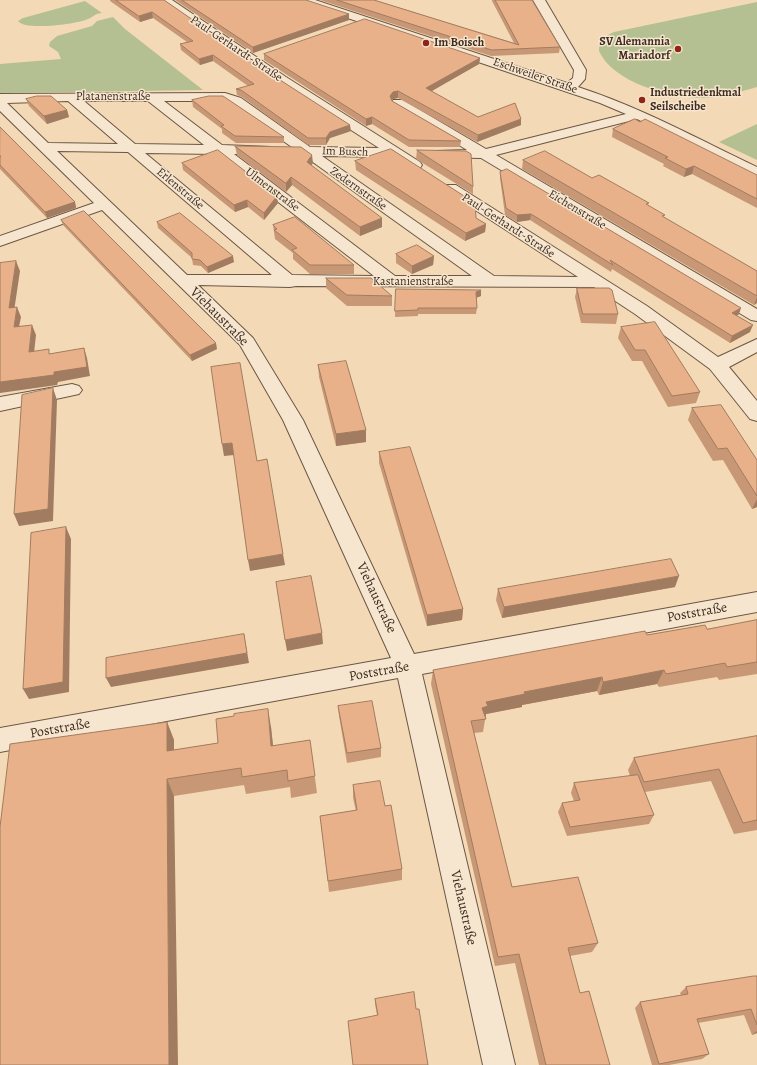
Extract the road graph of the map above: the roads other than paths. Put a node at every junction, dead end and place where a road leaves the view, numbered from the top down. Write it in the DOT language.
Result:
graph roads {
  1 [pos="165,0"];
  2 [pos="304,0"];
  3 [pos="539,0"];
  4 [pos="366,20"];
  5 [pos="344,28"];
  6 [pos="268,54"];
  7 [pos="253,59"];
  8 [pos="570,87"];
  9 [pos="71,97"];
  10 [pos="225,97"];
  11 [pos="1,98"];
  12 [pos="152,98"];
  13 [pos="398,103"];
  14 [pos="640,115"];
  15 [pos="46,147"];
  16 [pos="130,147"];
  17 [pos="216,148"];
  18 [pos="304,151"];
  19 [pos="396,153"];
  20 [pos="484,154"];
  21 [pos="757,173"];
  22 [pos="105,204"];
  23 [pos="0,241"];
  24 [pos="183,280"];
  25 [pos="290,282"];
  26 [pos="392,282"];
  27 [pos="491,282"];
  28 [pos="596,282"];
  29 [pos="757,316"];
  30 [pos="757,345"];
  31 [pos="717,365"];
  32 [pos="72,390"];
  33 [pos="0,404"];
  34 [pos="757,414"];
  35 [pos="757,602"];
  36 [pos="408,667"];
  37 [pos="0,740"];
  38 [pos="499,1065"];
  1 -- 7 [label="street, Paul-Gerhardt-Straße"];
  2 -- 4 [label="street, Eschweiler Straße"];
  3 -- 8 [label="street"];
  4 -- 5 [label="street"];
  4 -- 8 [label="street, Eschweiler Straße"];
  6 -- 7 [label="street"];
  7 -- 19 [label="street, Paul-Gerhardt-Straße"];
  8 -- 14 [label="street, Eschweiler Straße"];
  9 -- 11 [label="street, Platanenstraße"];
  9 -- 12 [label="street, Platanenstraße"];
  9 -- 16 [label="street, Erlenstraße"];
  10 -- 12 [label="street, Platanenstraße"];
  10 -- 18 [label="street, Zedernstraße"];
  11 -- 15 [label="street, Viehaustraße"];
  12 -- 17 [label="street, Ulmenstraße"];
  13 -- 20 [label="street, Eichenstraße"];
  14 -- 20 [label="street, Im Busch"];
  14 -- 21 [label="street, Eschweiler Straße"];
  15 -- 16 [label="street, Im Busch"];
  15 -- 22 [label="street, Viehaustraße"];
  16 -- 17 [label="street, Im Busch"];
  16 -- 25 [label="street, Erlenstraße"];
  17 -- 18 [label="street, Im Busch"];
  17 -- 26 [label="street, Ulmenstraße"];
  18 -- 19 [label="street, Im Busch"];
  18 -- 27 [label="street, Zedernstraße"];
  19 -- 20 [label="street, Im Busch"];
  19 -- 28 [label="street, Paul-Gerhardt-Straße"];
  20 -- 29 [label="street, Eichenstraße"];
  22 -- 23 [label="street"];
  22 -- 24 [label="street, Viehaustraße"];
  24 -- 25 [label="street, Kastanienstraße"];
  24 -- 36 [label="street, Viehaustraße"];
  25 -- 26 [label="street, Kastanienstraße"];
  26 -- 27 [label="street, Kastanienstraße"];
  27 -- 28 [label="street, Kastanienstraße"];
  28 -- 31 [label="street, Paul-Gerhardt-Straße"];
  30 -- 31 [label="street"];
  31 -- 34 [label="street, Paul-Gerhardt-Straße"];
  32 -- 33 [label="street"];
  35 -- 36 [label="street, Poststraße"];
  36 -- 37 [label="street, Poststraße"];
  36 -- 38 [label="street, Viehaustraße"];
}
